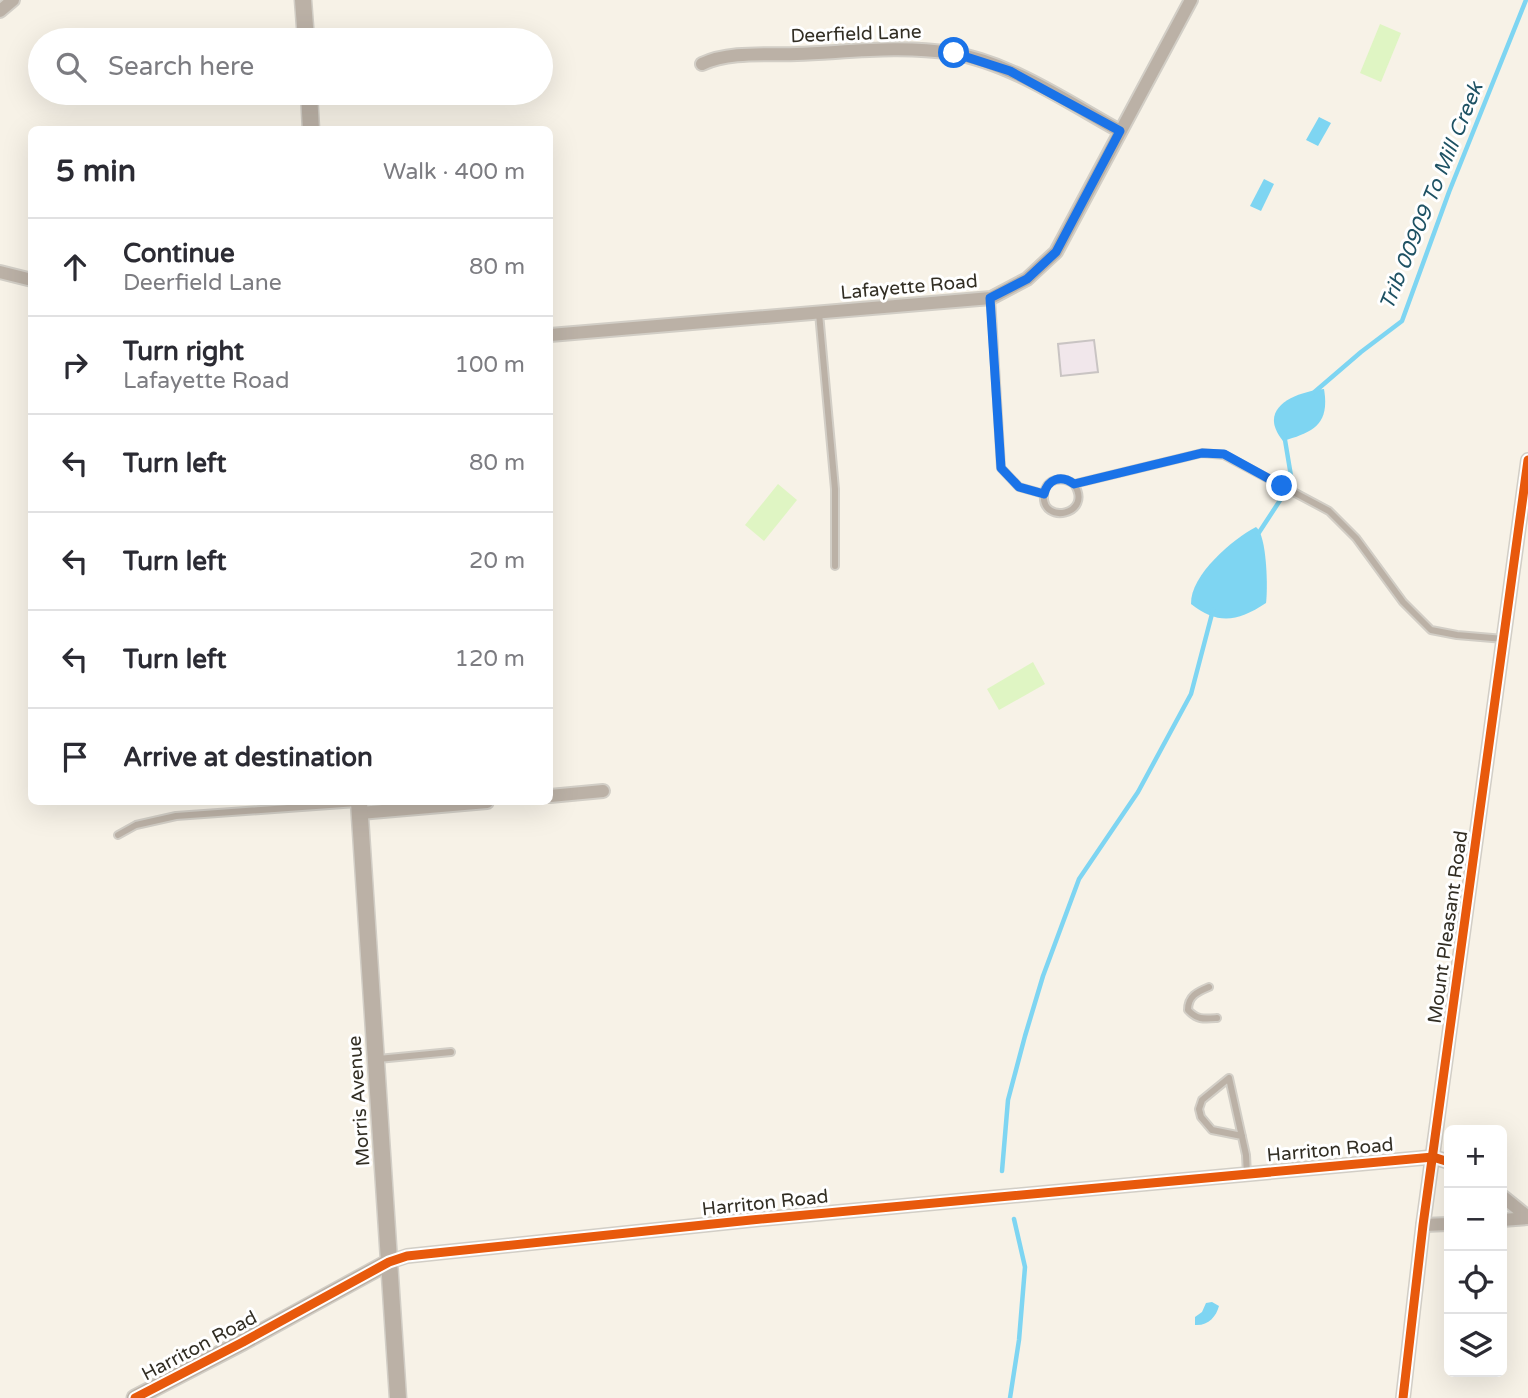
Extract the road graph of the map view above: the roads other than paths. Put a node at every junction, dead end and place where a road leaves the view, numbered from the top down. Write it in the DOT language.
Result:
graph roads {
  1 [pos="13,0"];
  2 [pos="303,0"];
  3 [pos="1191,0"];
  4 [pos="0,12"];
  5 [pos="305,28"];
  6 [pos="702,64"];
  7 [pos="310,105"];
  8 [pos="311,126"];
  9 [pos="1120,131"];
  10 [pos="0,272"];
  11 [pos="28,279"];
  12 [pos="990,298"];
  13 [pos="819,313"];
  14 [pos="553,335"];
  15 [pos="1528,460"];
  16 [pos="1074,484"];
  17 [pos="1044,494"];
  18 [pos="835,566"];
  19 [pos="1504,639"];
  20 [pos="603,791"];
  21 [pos="553,796"];
  22 [pos="391,805"];
  23 [pos="359,806"];
  24 [pos="118,835"];
  25 [pos="1209,987"];
  26 [pos="1217,1018"];
  27 [pos="451,1052"];
  28 [pos="376,1059"];
  29 [pos="1241,1136"];
  30 [pos="1433,1157"];
  31 [pos="1444,1160"];
  32 [pos="1247,1175"];
  33 [pos="1507,1200"];
  34 [pos="1528,1218"];
  35 [pos="1507,1220"];
  36 [pos="1444,1224"];
  37 [pos="1423,1225"];
  38 [pos="389,1262"];
  39 [pos="135,1398"];
  40 [pos="398,1398"];
  41 [pos="1402,1398"];
  1 -- 4 [label="street"];
  2 -- 5 [label="street"];
  3 -- 9 [label="street, Lafayette Road"];
  6 -- 9 [label="street, Deerfield Lane"];
  7 -- 8 [label="street"];
  9 -- 12 [label="street, Lafayette Road"];
  10 -- 11 [label="street"];
  12 -- 13 [label="street, Lafayette Road"];
  12 -- 17 [label="lane"];
  13 -- 14 [label="street, Lafayette Road"];
  13 -- 18 [label="lane"];
  15 -- 19 [label="street, Mount Pleasant Road"];
  16 -- 17 [label="lane"];
  16 -- 17 [label="lane"];
  16 -- 19 [label="lane"];
  19 -- 30 [label="street, Mount Pleasant Road"];
  20 -- 21 [label="street"];
  22 -- 23 [label="street"];
  23 -- 24 [label="lane"];
  23 -- 28 [label="street, Morris Avenue"];
  25 -- 26 [label="lane"];
  27 -- 28 [label="lane"];
  28 -- 38 [label="street, Morris Avenue"];
  29 -- 29 [label="lane"];
  29 -- 32 [label="lane"];
  30 -- 31 [label="street"];
  30 -- 32 [label="street, Harriton Road"];
  30 -- 37 [label="street, Mount Pleasant Road"];
  32 -- 38 [label="street, Harriton Road"];
  33 -- 34 [label="street"];
  34 -- 35 [label="street"];
  36 -- 37 [label="street"];
  37 -- 41 [label="street, Mount Pleasant Road"];
  38 -- 39 [label="street, Harriton Road"];
  38 -- 40 [label="street, Morris Avenue"];
}
